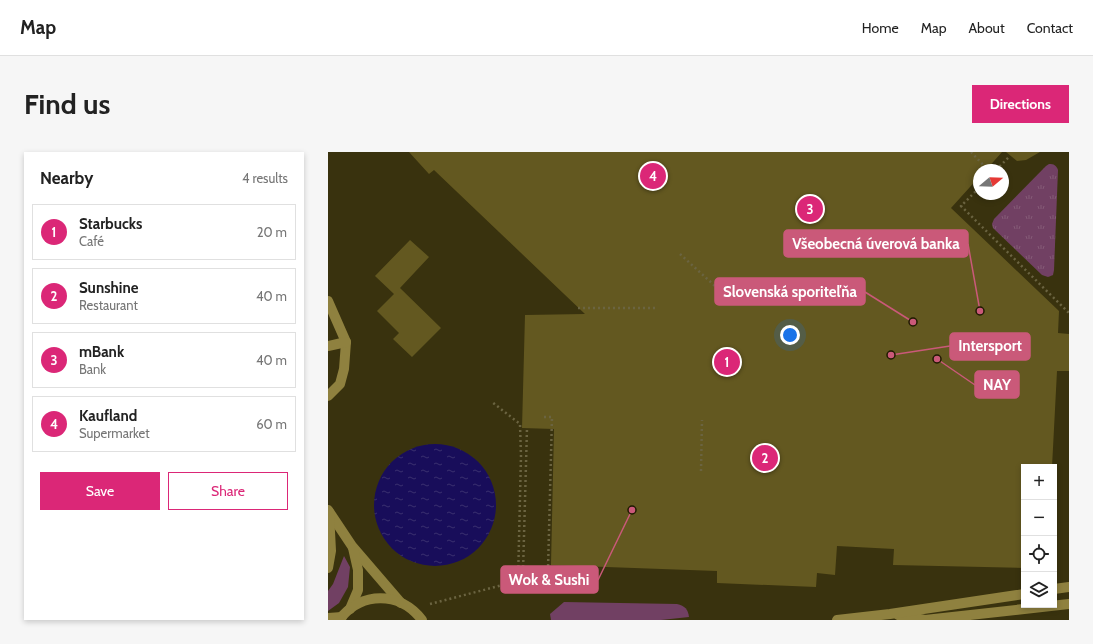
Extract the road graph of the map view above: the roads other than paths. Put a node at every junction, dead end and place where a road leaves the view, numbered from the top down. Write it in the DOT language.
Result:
graph roads {
  1 [pos="328,301"];
  2 [pos="346,342"];
  3 [pos="328,346"];
  4 [pos="328,396"];
  5 [pos="329,511"];
  6 [pos="352,546"];
  7 [pos="328,568"];
  8 [pos="1069,587"];
  9 [pos="1057,589"];
  10 [pos="1021,594"];
  11 [pos="401,603"];
  12 [pos="1069,604"];
  13 [pos="350,609"];
  14 [pos="890,614"];
  15 [pos="328,618"];
  16 [pos="340,618"];
  17 [pos="422,620"];
  18 [pos="837,620"];
  1 -- 2 [label="lane"];
  2 -- 3 [label="lane"];
  2 -- 4 [label="lane"];
  5 -- 6 [label="lane"];
  5 -- 7 [label="lane"];
  6 -- 11 [label="lane"];
  6 -- 13 [label="lane"];
  8 -- 9 [label="lane"];
  10 -- 14 [label="lane"];
  11 -- 13 [label="lane"];
  11 -- 17 [label="lane"];
  12 -- 14 [label="lane"];
  13 -- 16 [label="lane"];
  14 -- 18 [label="lane"];
  15 -- 16 [label="lane"];
}
